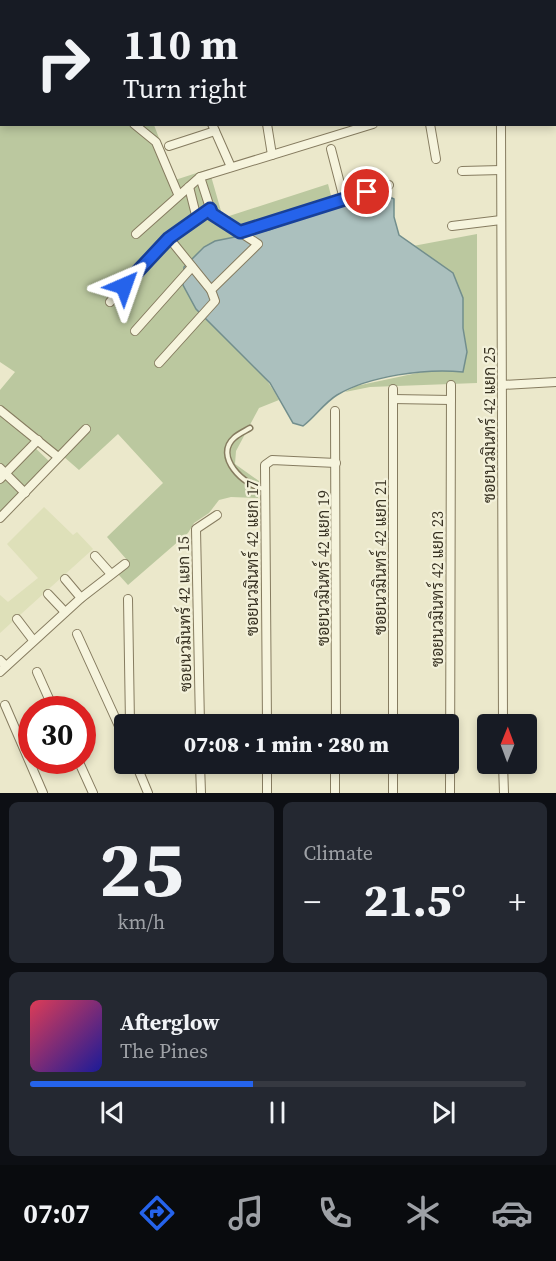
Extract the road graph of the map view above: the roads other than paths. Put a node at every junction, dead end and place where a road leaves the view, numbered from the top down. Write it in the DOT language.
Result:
graph roads {
  1 [pos="136,126"];
  2 [pos="267,126"];
  3 [pos="366,126"];
  4 [pos="430,126"];
  5 [pos="501,126"];
  6 [pos="213,128"];
  7 [pos="170,146"];
  8 [pos="331,149"];
  9 [pos="272,155"];
  10 [pos="436,159"];
  11 [pos="231,167"];
  12 [pos="501,170"];
  13 [pos="462,171"];
  14 [pos="200,177"];
  15 [pos="389,185"];
  16 [pos="189,187"];
  17 [pos="178,194"];
  18 [pos="344,199"];
  19 [pos="210,209"];
  20 [pos="196,219"];
  21 [pos="501,220"];
  22 [pos="452,226"];
  23 [pos="240,232"];
  24 [pos="136,234"];
  25 [pos="169,238"];
  26 [pos="192,267"];
  27 [pos="211,290"];
  28 [pos="110,302"];
  29 [pos="135,332"];
  30 [pos="159,363"];
  31 [pos="556,382"];
  32 [pos="502,385"];
  33 [pos="451,386"];
  34 [pos="393,389"];
  35 [pos="393,399"];
  36 [pos="451,400"];
  37 [pos="0,410"];
  38 [pos="335,411"];
  39 [pos="250,428"];
  40 [pos="86,429"];
  41 [pos="38,440"];
  42 [pos="58,457"];
  43 [pos="336,463"];
  44 [pos="2,473"];
  45 [pos="265,489"];
  46 [pos="25,493"];
  47 [pos="217,515"];
  48 [pos="0,518"];
  49 [pos="95,556"];
  50 [pos="125,564"];
  51 [pos="111,574"];
  52 [pos="65,579"];
  53 [pos="48,594"];
  54 [pos="81,598"];
  55 [pos="128,599"];
  56 [pos="65,612"];
  57 [pos="17,619"];
  58 [pos="77,634"];
  59 [pos="33,640"];
  60 [pos="0,660"];
  61 [pos="3,669"];
  62 [pos="37,672"];
  63 [pos="48,696"];
  64 [pos="5,705"];
  65 [pos="130,714"];
  66 [pos="200,714"];
  67 [pos="267,714"];
  68 [pos="336,714"];
  69 [pos="393,714"];
  70 [pos="503,714"];
  71 [pos="114,715"];
  72 [pos="84,774"];
  73 [pos="140,774"];
  74 [pos="200,774"];
  75 [pos="267,774"];
  76 [pos="336,774"];
  77 [pos="393,774"];
  78 [pos="503,774"];
  79 [pos="43,793"];
  80 [pos="93,793"];
  81 [pos="148,793"];
  82 [pos="201,793"];
  83 [pos="267,793"];
  84 [pos="335,793"];
  85 [pos="393,793"];
  86 [pos="450,793"];
  87 [pos="504,793"];
  1 -- 17 [label="street"];
  2 -- 9 [label="street"];
  3 -- 9 [label="street"];
  4 -- 10 [label="street"];
  5 -- 12 [label="street, ซอยนวมินทร์ 42 แยก 25"];
  6 -- 7 [label="street"];
  6 -- 11 [label="street"];
  8 -- 18 [label="street"];
  9 -- 11 [label="street"];
  11 -- 14 [label="street"];
  12 -- 13 [label="street"];
  12 -- 21 [label="street, ซอยนวมินทร์ 42 แยก 25"];
  14 -- 16 [label="street"];
  14 -- 19 [label="street"];
  15 -- 18 [label="street"];
  16 -- 17 [label="street"];
  16 -- 20 [label="street"];
  17 -- 24 [label="street"];
  18 -- 23 [label="street"];
  19 -- 20 [label="street"];
  19 -- 23 [label="street"];
  20 -- 25 [label="street"];
  21 -- 22 [label="street"];
  21 -- 32 [label="street, ซอยนวมินทร์ 42 แยก 25"];
  23 -- 27 [label="street"];
  25 -- 26 [label="street"];
  25 -- 28 [label="street"];
  26 -- 27 [label="street"];
  26 -- 29 [label="street"];
  27 -- 30 [label="street"];
  31 -- 32 [label="street"];
  32 -- 70 [label="street, ซอยนวมินทร์ 42 แยก 25"];
  33 -- 36 [label="street, ซอยนวมินทร์ 42 แยก 23"];
  34 -- 35 [label="street, ซอยนวมินทร์ 42 แยก 21"];
  35 -- 36 [label="street"];
  35 -- 69 [label="street, ซอยนวมินทร์ 42 แยก 21"];
  36 -- 86 [label="street, ซอยนวมินทร์ 42 แยก 23"];
  37 -- 41 [label="street"];
  38 -- 43 [label="street, ซอยนวมินทร์ 42 แยก 19"];
  39 -- 45 [label="lane"];
  40 -- 42 [label="street"];
  41 -- 42 [label="street"];
  41 -- 44 [label="street"];
  42 -- 46 [label="street"];
  43 -- 45 [label="street, ซอยนวมินทร์ 42 แยก 17"];
  43 -- 68 [label="street, ซอยนวมินทร์ 42 แยก 19"];
  44 -- 46 [label="street"];
  45 -- 67 [label="street, ซอยนวมินทร์ 42 แยก 17"];
  46 -- 48 [label="street"];
  47 -- 66 [label="street, ซอยนวมินทร์ 42 แยก 15"];
  49 -- 51 [label="street"];
  50 -- 51 [label="street"];
  51 -- 54 [label="street"];
  52 -- 54 [label="street"];
  53 -- 56 [label="street"];
  54 -- 56 [label="street"];
  55 -- 65 [label="street"];
  56 -- 59 [label="street"];
  57 -- 59 [label="street"];
  58 -- 71 [label="street"];
  59 -- 61 [label="street"];
  60 -- 61 [label="street"];
  62 -- 63 [label="street"];
  64 -- 79 [label="street"];
  72 -- 80 [label="street"];
  73 -- 81 [label="street"];
  74 -- 82 [label="street"];
  75 -- 83 [label="street"];
  76 -- 84 [label="street"];
  77 -- 85 [label="street"];
  78 -- 87 [label="street"];
}
